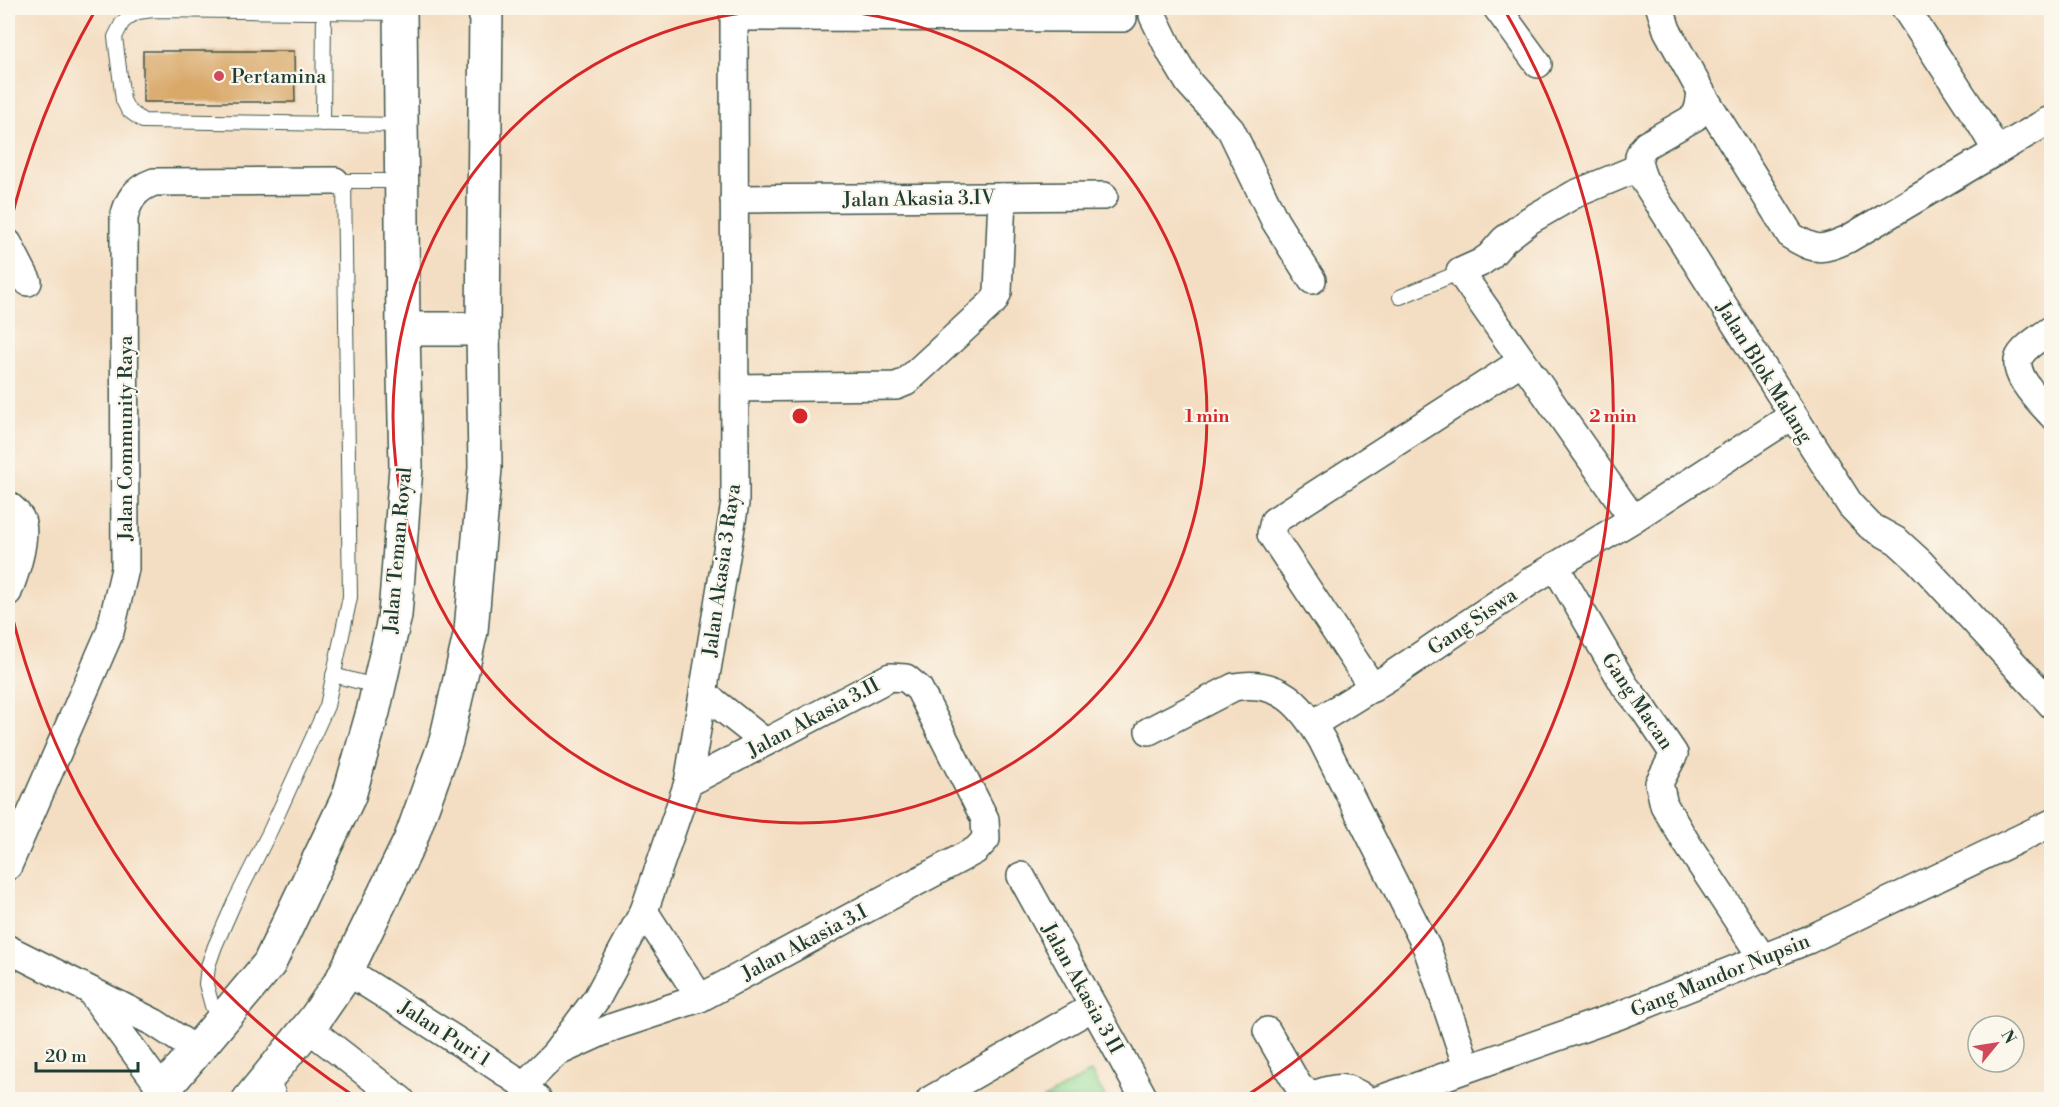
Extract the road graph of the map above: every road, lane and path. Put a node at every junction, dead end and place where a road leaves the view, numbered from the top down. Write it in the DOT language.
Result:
graph roads {
  1 [pos="486,8"];
  2 [pos="1154,8"];
  3 [pos="1497,8"];
  4 [pos="1660,8"];
  5 [pos="1905,8"];
  6 [pos="153,9"];
  7 [pos="324,10"];
  8 [pos="400,10"];
  9 [pos="734,12"];
  10 [pos="1123,18"];
  11 [pos="1538,64"];
  12 [pos="1701,92"];
  13 [pos="2048,120"];
  14 [pos="323,124"];
  15 [pos="400,125"];
  16 [pos="1997,152"];
  17 [pos="1638,168"];
  18 [pos="340,181"];
  19 [pos="401,181"];
  20 [pos="1104,196"];
  21 [pos="1002,197"];
  22 [pos="734,199"];
  23 [pos="8,243"];
  24 [pos="1460,272"];
  25 [pos="1312,280"];
  26 [pos="28,282"];
  27 [pos="1400,297"];
  28 [pos="409,329"];
  29 [pos="472,329"];
  30 [pos="2052,329"];
  31 [pos="1522,361"];
  32 [pos="735,388"];
  33 [pos="2052,415"];
  34 [pos="1792,416"];
  35 [pos="8,505"];
  36 [pos="1633,519"];
  37 [pos="1555,566"];
  38 [pos="8,592"];
  39 [pos="333,675"];
  40 [pos="379,687"];
  41 [pos="1372,688"];
  42 [pos="703,693"];
  43 [pos="2052,705"];
  44 [pos="1312,724"];
  45 [pos="1149,731"];
  46 [pos="765,742"];
  47 [pos="688,783"];
  48 [pos="2052,823"];
  49 [pos="986,839"];
  50 [pos="8,866"];
  51 [pos="1021,876"];
  52 [pos="644,912"];
  53 [pos="8,950"];
  54 [pos="1762,959"];
  55 [pos="345,975"];
  56 [pos="91,991"];
  57 [pos="597,998"];
  58 [pos="700,998"];
  59 [pos="1093,1007"];
  60 [pos="221,1022"];
  61 [pos="311,1024"];
  62 [pos="613,1027"];
  63 [pos="1267,1031"];
  64 [pos="196,1050"];
  65 [pos="555,1054"];
  66 [pos="1467,1067"];
  67 [pos="276,1087"];
  68 [pos="531,1092"];
  69 [pos="159,1095"];
  70 [pos="938,1098"];
  71 [pos="249,1100"];
  72 [pos="401,1100"];
  73 [pos="1145,1100"];
  74 [pos="1367,1100"];
  75 [pos="1378,1100"];
  1 -- 29 [label="street"];
  2 -- 25 [label="street"];
  3 -- 11 [label="street"];
  4 -- 12 [label="street"];
  5 -- 16 [label="street"];
  6 -- 7 [label="lane"];
  6 -- 14 [label="lane"];
  7 -- 8 [label="lane"];
  7 -- 14 [label="lane"];
  8 -- 15 [label="street, Jalan Teman Royal"];
  9 -- 10 [label="street"];
  9 -- 22 [label="street, Jalan Akasia 3 Raya"];
  12 -- 16 [label="street"];
  12 -- 17 [label="street"];
  13 -- 16 [label="street"];
  14 -- 15 [label="lane"];
  15 -- 19 [label="street, Jalan Teman Royal"];
  17 -- 24 [label="street"];
  17 -- 34 [label="street, Jalan Blok Malang"];
  18 -- 19 [label="lane"];
  18 -- 39 [label="lane"];
  18 -- 50 [label="street, Jalan Community Raya"];
  19 -- 28 [label="street, Jalan Teman Royal"];
  20 -- 21 [label="street, Jalan Akasia 3.IV"];
  21 -- 22 [label="street, Jalan Akasia 3.IV"];
  21 -- 32 [label="street"];
  22 -- 32 [label="street, Jalan Akasia 3 Raya"];
  23 -- 26 [label="street"];
  24 -- 27 [label="lane"];
  24 -- 31 [label="street"];
  28 -- 29 [label="street"];
  28 -- 40 [label="street, Jalan Teman Royal"];
  29 -- 55 [label="street"];
  30 -- 33 [label="street"];
  31 -- 36 [label="street"];
  31 -- 41 [label="street"];
  32 -- 42 [label="street, Jalan Akasia 3 Raya"];
  34 -- 36 [label="street, Gang Siswa"];
  34 -- 43 [label="street, Jalan Blok Malang"];
  35 -- 38 [label="street"];
  36 -- 37 [label="street, Gang Siswa"];
  37 -- 41 [label="street, Gang Siswa"];
  37 -- 54 [label="street, Gang Macan"];
  39 -- 40 [label="lane"];
  39 -- 60 [label="lane"];
  40 -- 60 [label="street, Jalan Teman Royal"];
  41 -- 44 [label="street, Gang Siswa"];
  42 -- 46 [label="street"];
  42 -- 47 [label="street, Jalan Akasia 3 Raya"];
  44 -- 45 [label="street"];
  44 -- 66 [label="street"];
  46 -- 47 [label="street, Jalan Akasia 3.II"];
  46 -- 49 [label="street, Jalan Akasia 3.II"];
  47 -- 52 [label="street, Jalan Akasia 3 Raya"];
  48 -- 54 [label="street, Gang Mandor Nupsin"];
  49 -- 58 [label="street, Jalan Akasia 3.I"];
  51 -- 59 [label="street, Jalan Akasia 3 II"];
  52 -- 57 [label="street, Jalan Akasia 3 Raya"];
  52 -- 58 [label="street"];
  53 -- 56 [label="street"];
  54 -- 66 [label="street, Gang Mandor Nupsin"];
  55 -- 61 [label="street"];
  55 -- 68 [label="street, Jalan Puri 1"];
  56 -- 64 [label="street"];
  56 -- 69 [label="street"];
  57 -- 62 [label="street"];
  57 -- 65 [label="street, Jalan Akasia 3 Raya"];
  58 -- 62 [label="street, Jalan Akasia 3.I"];
  59 -- 70 [label="street"];
  59 -- 73 [label="street, Jalan Akasia 3 II"];
  60 -- 64 [label="street, Jalan Teman Royal"];
  61 -- 67 [label="street"];
  61 -- 72 [label="street"];
  62 -- 65 [label="street, Jalan Akasia 3.I"];
  63 -- 74 [label="street"];
  64 -- 69 [label="street, Jalan Teman Royal"];
  65 -- 68 [label="street, Jalan Akasia 3 Raya"];
  66 -- 75 [label="street, Gang Mandor Nupsin"];
  67 -- 71 [label="street"];
}
